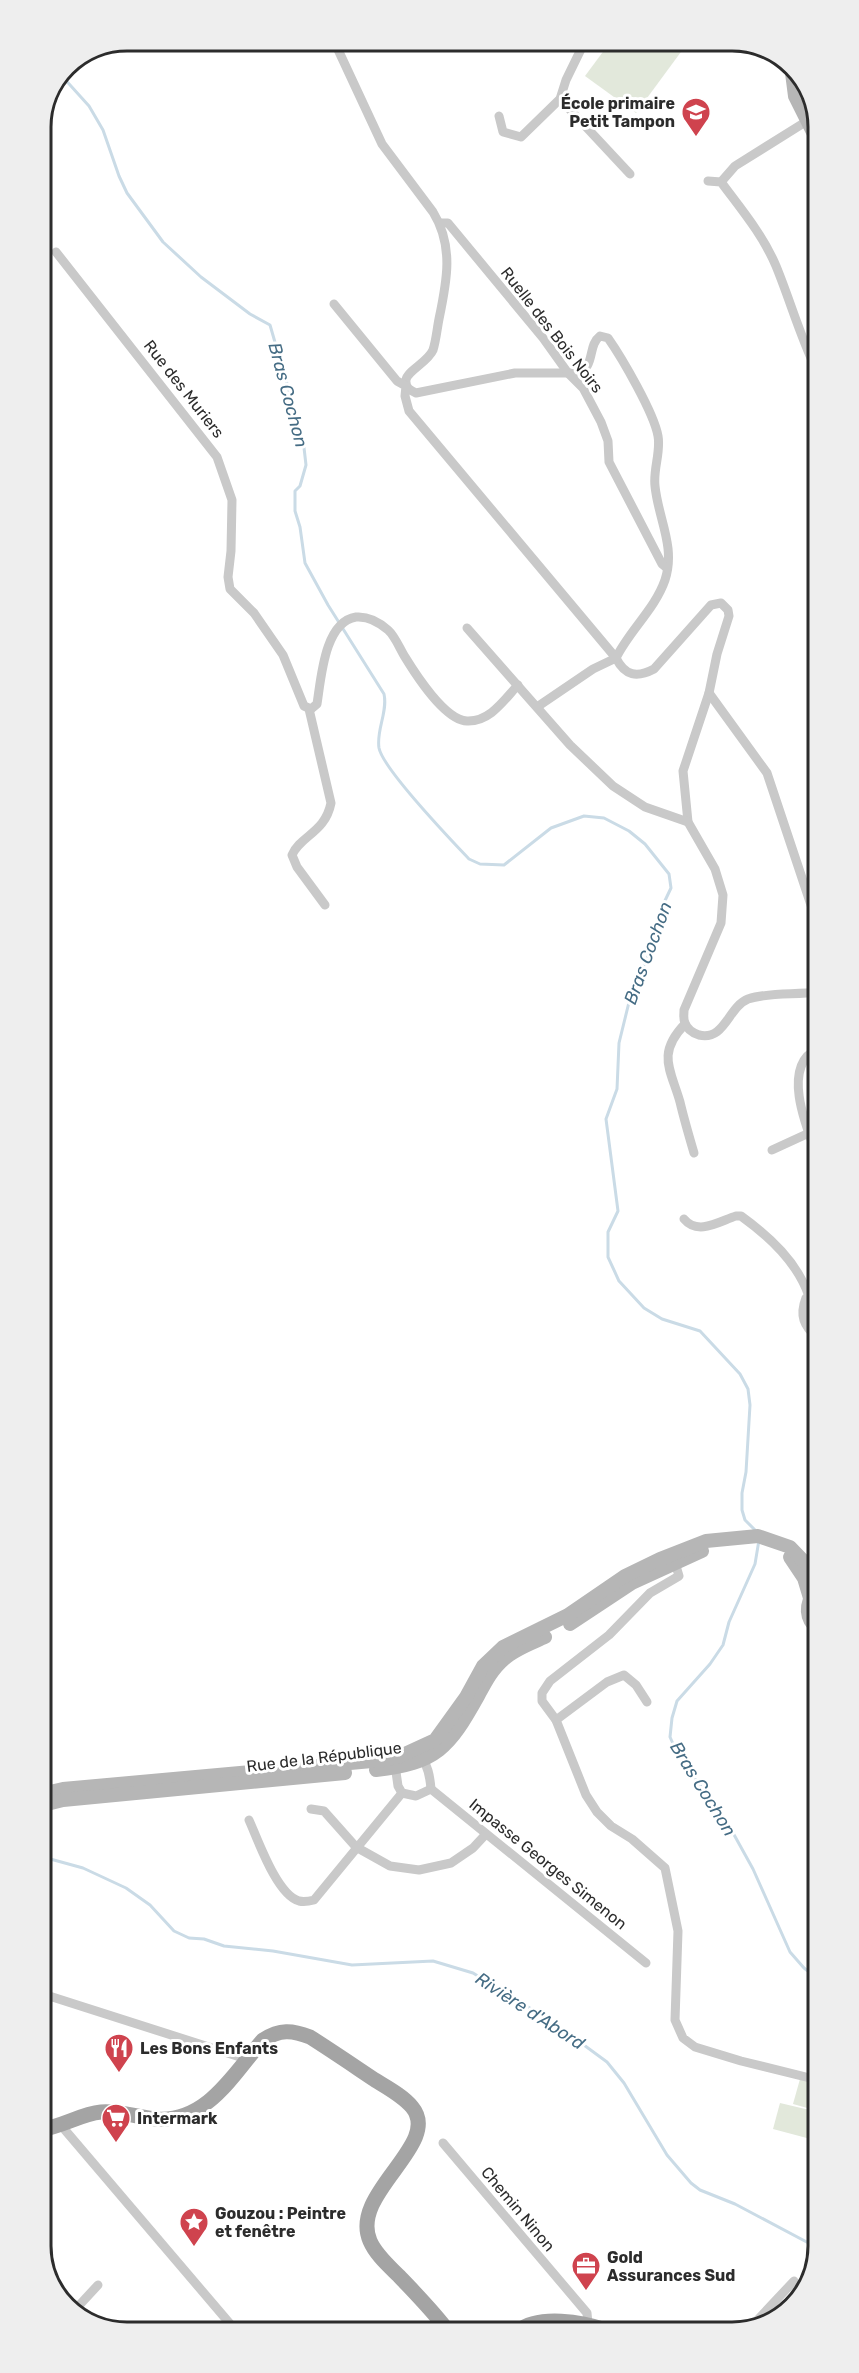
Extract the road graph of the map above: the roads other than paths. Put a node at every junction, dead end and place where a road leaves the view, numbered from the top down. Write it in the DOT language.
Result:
graph roads {
  1 [pos="339,51"];
  2 [pos="580,51"];
  3 [pos="793,83"];
  4 [pos="560,99"];
  5 [pos="806,110"];
  6 [pos="500,116"];
  7 [pos="807,121"];
  8 [pos="630,174"];
  9 [pos="708,181"];
  10 [pos="721,182"];
  11 [pos="440,223"];
  12 [pos="56,252"];
  13 [pos="334,304"];
  14 [pos="808,352"];
  15 [pos="568,373"];
  16 [pos="406,386"];
  17 [pos="667,568"];
  18 [pos="467,628"];
  19 [pos="616,658"];
  20 [pos="518,685"];
  21 [pos="709,693"];
  22 [pos="537,707"];
  23 [pos="309,709"];
  24 [pos="688,822"];
  25 [pos="808,896"];
  26 [pos="325,905"];
  27 [pos="808,993"];
  28 [pos="685,1024"];
  29 [pos="808,1054"];
  30 [pos="808,1129"];
  31 [pos="808,1133"];
  32 [pos="772,1150"];
  33 [pos="694,1153"];
  34 [pos="684,1219"];
  35 [pos="808,1287"];
  36 [pos="808,1301"];
  37 [pos="808,1328"];
  38 [pos="773,1541"];
  39 [pos="674,1559"];
  40 [pos="808,1566"];
  41 [pos="808,1584"];
  42 [pos="647,1702"];
  43 [pos="556,1720"];
  44 [pos="412,1751"];
  45 [pos="424,1760"];
  46 [pos="396,1762"];
  47 [pos="431,1789"];
  48 [pos="51,1792"];
  49 [pos="402,1793"];
  50 [pos="51,1803"];
  51 [pos="311,1809"];
  52 [pos="249,1820"];
  53 [pos="486,1834"];
  54 [pos="356,1847"];
  55 [pos="646,1963"];
  56 [pos="51,1997"];
  57 [pos="245,2061"];
  58 [pos="808,2078"];
  59 [pos="63,2124"];
  60 [pos="51,2127"];
  61 [pos="443,2143"];
  62 [pos="794,2281"];
  63 [pos="98,2285"];
  64 [pos="80,2305"];
  65 [pos="763,2315"];
  66 [pos="228,2322"];
  67 [pos="441,2322"];
  68 [pos="588,2322"];
  1 -- 11 [label="street"];
  2 -- 4 [label="street"];
  3 -- 5 [label="street"];
  4 -- 6 [label="street"];
  4 -- 8 [label="street"];
  7 -- 10 [label="street"];
  9 -- 10 [label="street"];
  10 -- 14 [label="street"];
  11 -- 15 [label="street, Ruelle des Bois Noirs"];
  11 -- 16 [label="street"];
  12 -- 23 [label="street, Rue des Muriers"];
  13 -- 16 [label="street"];
  15 -- 16 [label="street"];
  15 -- 17 [label="street, Ruelle des Bois Noirs"];
  15 -- 17 [label="street"];
  16 -- 19 [label="street"];
  17 -- 19 [label="street"];
  18 -- 20 [label="street"];
  19 -- 21 [label="street"];
  19 -- 22 [label="street"];
  20 -- 22 [label="street"];
  20 -- 23 [label="street"];
  21 -- 24 [label="street"];
  21 -- 25 [label="street"];
  22 -- 24 [label="street"];
  23 -- 26 [label="street, Rue des Muriers"];
  24 -- 28 [label="street"];
  27 -- 28 [label="street"];
  28 -- 33 [label="street"];
  29 -- 30 [label="street"];
  31 -- 32 [label="street"];
  34 -- 35 [label="street"];
  36 -- 37 [label="street"];
  38 -- 39 [label="street, Rue de la République"];
  38 -- 40 [label="street, Rue de la République"];
  38 -- 41 [label="street"];
  39 -- 43 [label="street"];
  39 -- 44 [label="street, Rue de la République"];
  39 -- 45 [label="street, Rue de la République"];
  42 -- 43 [label="street"];
  43 -- 58 [label="street"];
  44 -- 45 [label="street"];
  44 -- 46 [label="street, Rue de la République"];
  45 -- 46 [label="street, Rue de la République"];
  45 -- 47 [label="street"];
  46 -- 48 [label="street, Rue de la République"];
  46 -- 49 [label="street"];
  46 -- 50 [label="street, Rue de la République"];
  47 -- 49 [label="street"];
  47 -- 53 [label="street, Impasse Georges Simenon"];
  49 -- 54 [label="street"];
  51 -- 54 [label="street"];
  52 -- 54 [label="street"];
  53 -- 54 [label="street"];
  53 -- 55 [label="street, Impasse Georges Simenon"];
  56 -- 57 [label="street"];
  57 -- 59 [label="main road"];
  57 -- 67 [label="main road"];
  59 -- 60 [label="main road"];
  59 -- 66 [label="street"];
  61 -- 68 [label="street, Chemin Ninon"];
  62 -- 65 [label="street"];
  63 -- 64 [label="street"];
}
